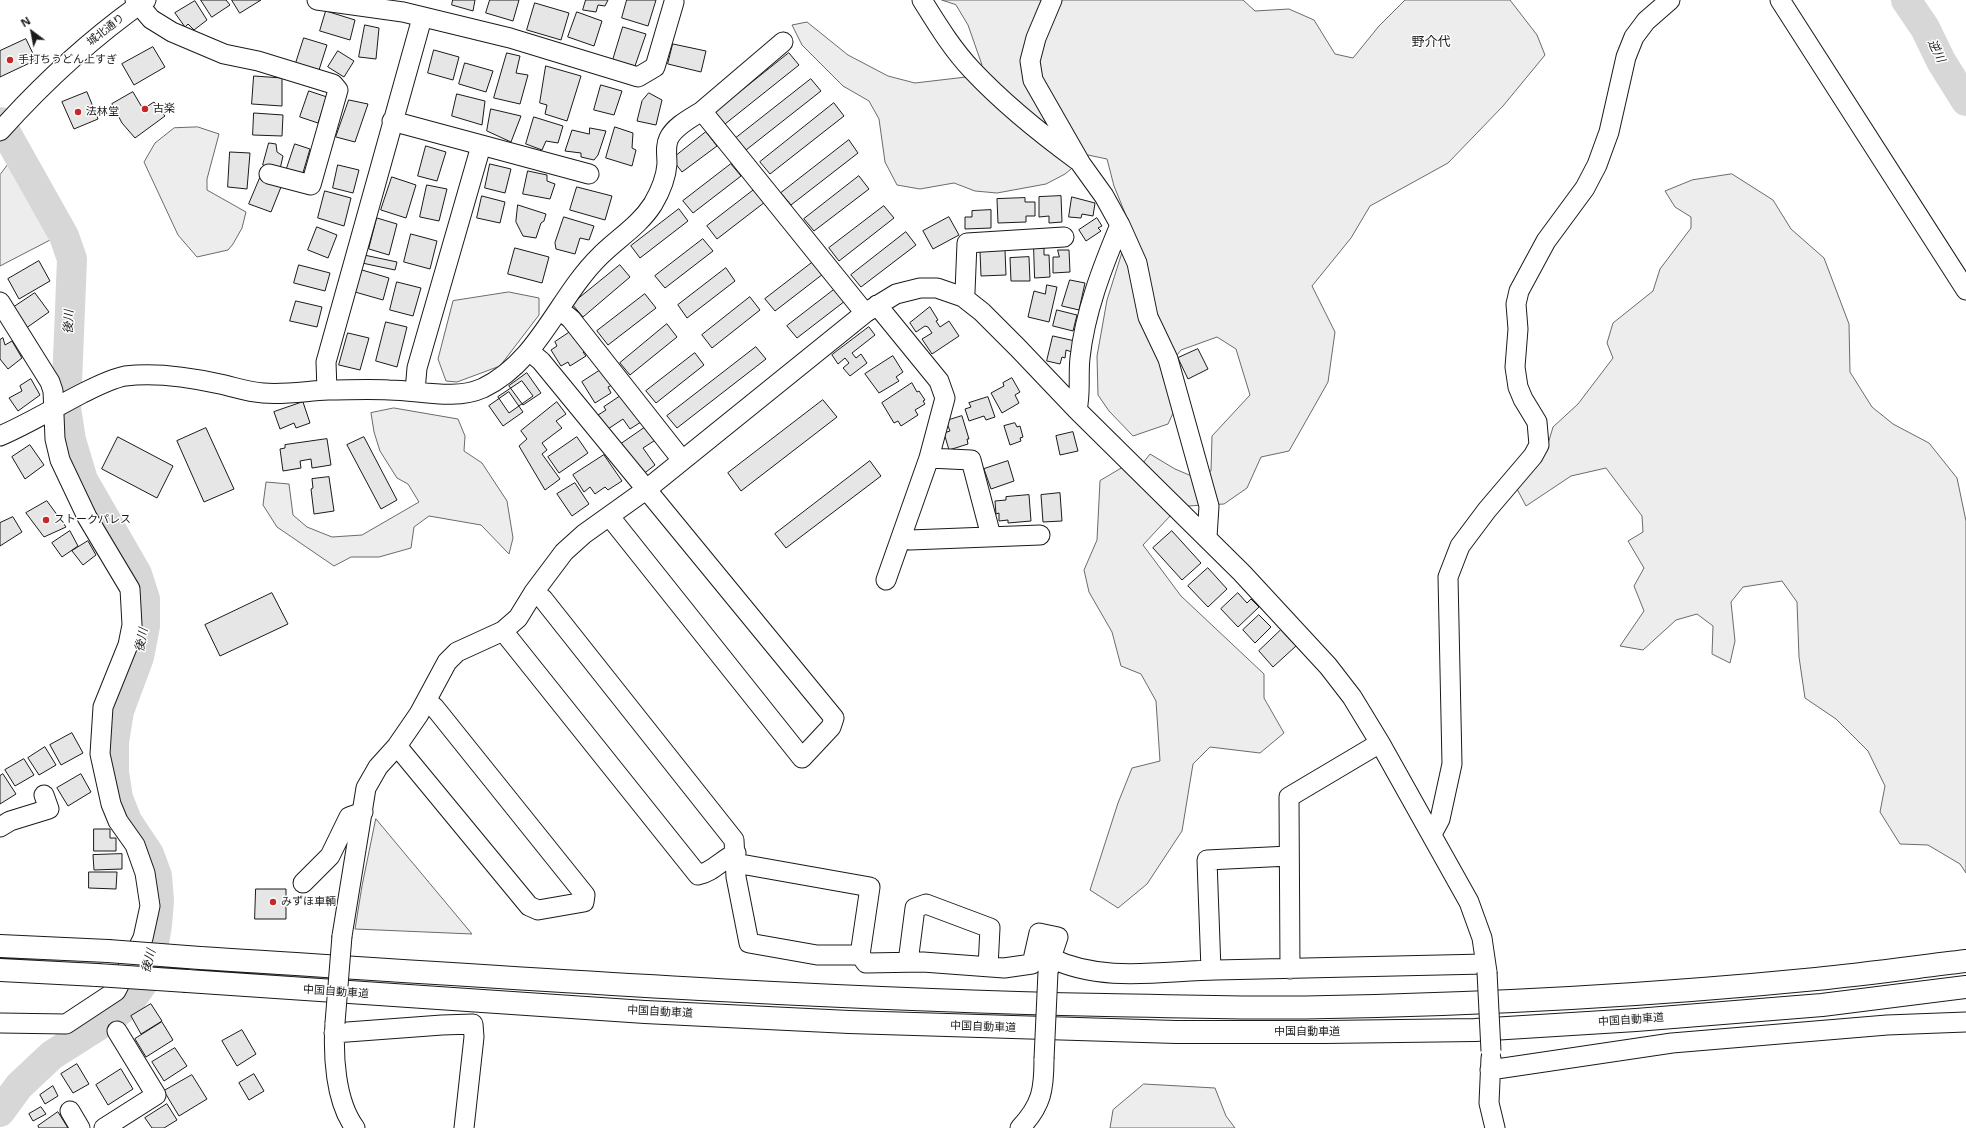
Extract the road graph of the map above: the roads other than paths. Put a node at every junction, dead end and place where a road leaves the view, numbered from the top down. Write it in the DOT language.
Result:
graph roads {
  1 [pos="317,0"];
  2 [pos="922,0"];
  3 [pos="1052,0"];
  4 [pos="1670,0"];
  5 [pos="1780,0"];
  6 [pos="140,2"];
  7 [pos="674,2"];
  8 [pos="422,18"];
  9 [pos="783,42"];
  10 [pos="702,110"];
  11 [pos="392,120"];
  12 [pos="0,131"];
  13 [pos="481,146"];
  14 [pos="1082,164"];
  15 [pos="269,174"];
  16 [pos="588,174"];
  17 [pos="1120,225"];
  18 [pos="1064,237"];
  19 [pos="1966,290"];
  20 [pos="963,297"];
  21 [pos="0,302"];
  22 [pos="871,309"];
  23 [pos="560,310"];
  24 [pos="529,351"];
  25 [pos="327,390"];
  26 [pos="415,391"];
  27 [pos="55,408"];
  28 [pos="1077,410"];
  29 [pos="0,436"];
  30 [pos="929,458"];
  31 [pos="682,460"];
  32 [pos="647,489"];
  33 [pos="610,517"];
  34 [pos="1040,535"];
  35 [pos="991,536"];
  36 [pos="901,537"];
  37 [pos="1207,537"];
  38 [pos="886,580"];
  39 [pos="534,592"];
  40 [pos="503,631"];
  41 [pos="427,701"];
  42 [pos="1380,743"];
  43 [pos="397,746"];
  44 [pos="44,795"];
  45 [pos="363,812"];
  46 [pos="0,827"];
  47 [pos="1432,834"];
  48 [pos="1289,856"];
  49 [pos="736,858"];
  50 [pos="303,883"];
  51 [pos="0,946"];
  52 [pos="860,955"];
  53 [pos="1966,961"];
  54 [pos="908,962"];
  55 [pos="1050,965"];
  56 [pos="988,967"];
  57 [pos="1486,968"];
  58 [pos="1290,969"];
  59 [pos="0,970"];
  60 [pos="1211,970"];
  61 [pos="1966,987"];
  62 [pos="1966,1022"];
  63 [pos="0,1023"];
  64 [pos="335,1028"];
  65 [pos="117,1031"];
  66 [pos="1490,1070"];
  67 [pos="70,1110"];
  68 [pos="126,1122"];
  69 [pos="80,1128"];
  70 [pos="104,1128"];
  71 [pos="355,1128"];
  72 [pos="464,1128"];
  73 [pos="1020,1128"];
  74 [pos="1495,1128"];
  1 -- 8 [label="street"];
  2 -- 14 [label="street"];
  3 -- 14 [label="street"];
  4 -- 47 [label="street"];
  5 -- 19 [label="street"];
  6 -- 12 [label="street, 城北通り"];
  6 -- 15 [label="street"];
  7 -- 8 [label="street"];
  8 -- 11 [label="street"];
  9 -- 10 [label="street"];
  10 -- 22 [label="street"];
  10 -- 23 [label="street"];
  11 -- 13 [label="street"];
  11 -- 25 [label="street"];
  13 -- 16 [label="street"];
  13 -- 26 [label="street"];
  14 -- 17 [label="street"];
  17 -- 28 [label="street"];
  17 -- 37 [label="street"];
  18 -- 20 [label="street"];
  20 -- 22 [label="street"];
  20 -- 28 [label="street"];
  21 -- 27 [label="street"];
  22 -- 30 [label="street"];
  22 -- 31 [label="street"];
  23 -- 24 [label="street"];
  23 -- 31 [label="street"];
  24 -- 26 [label="street"];
  24 -- 32 [label="street"];
  25 -- 26 [label="street"];
  25 -- 27 [label="street"];
  27 -- 29 [label="street"];
  27 -- 63 [label="street"];
  28 -- 37 [label="street"];
  30 -- 35 [label="street"];
  30 -- 36 [label="street"];
  31 -- 32 [label="street"];
  32 -- 33 [label="street"];
  32 -- 33 [label="street"];
  33 -- 39 [label="street"];
  34 -- 35 [label="street"];
  35 -- 36 [label="street"];
  36 -- 38 [label="street"];
  37 -- 42 [label="street"];
  39 -- 40 [label="street"];
  39 -- 49 [label="street"];
  40 -- 41 [label="street"];
  40 -- 49 [label="street"];
  41 -- 43 [label="street"];
  41 -- 43 [label="street"];
  42 -- 47 [label="street"];
  42 -- 48 [label="street"];
  43 -- 45 [label="street"];
  44 -- 46 [label="street"];
  45 -- 50 [label="street"];
  45 -- 64 [label="street, bridge"];
  47 -- 57 [label="street"];
  48 -- 58 [label="street"];
  48 -- 60 [label="street"];
  49 -- 52 [label="street"];
  49 -- 52 [label="street"];
  51 -- 53 [label="highway, bridge"];
  52 -- 54 [label="street"];
  54 -- 56 [label="street"];
  54 -- 56 [label="street"];
  55 -- 56 [label="street"];
  55 -- 60 [label="street"];
  55 -- 73 [label="street, bridge"];
  57 -- 58 [label="street"];
  57 -- 66 [label="street, bridge"];
  58 -- 60 [label="street"];
  59 -- 61 [label="highway, 中国自動車道, bridge"];
  62 -- 66 [label="street"];
  64 -- 71 [label="street"];
  64 -- 72 [label="street"];
  65 -- 68 [label="street"];
  66 -- 74 [label="street"];
  67 -- 69 [label="street"];
  68 -- 70 [label="street"];
}
